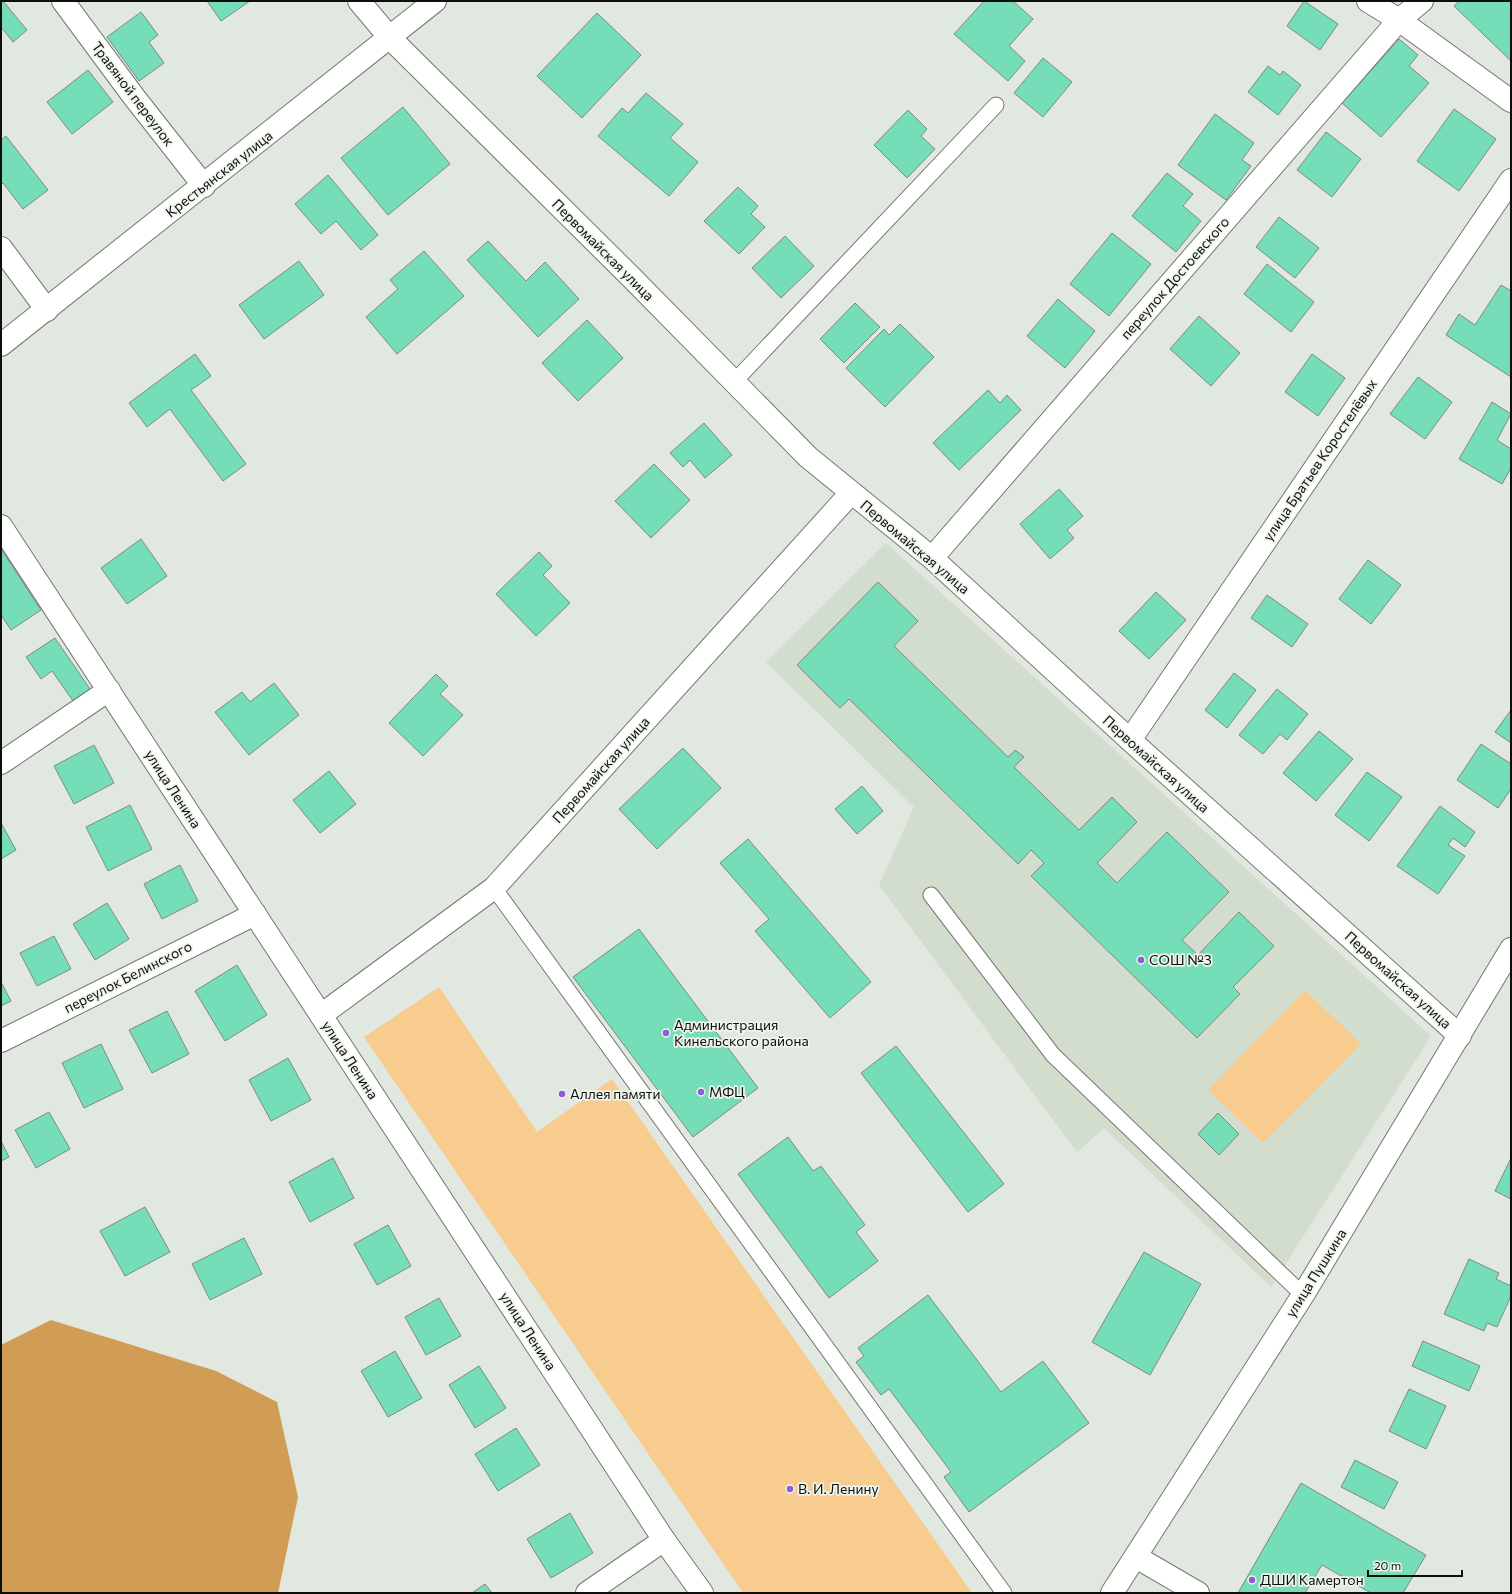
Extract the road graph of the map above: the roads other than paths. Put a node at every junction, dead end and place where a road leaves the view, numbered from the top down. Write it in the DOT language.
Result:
graph roads {
  1 [pos="63,1"];
  2 [pos="359,1"];
  3 [pos="435,1"];
  4 [pos="1368,1"];
  5 [pos="1422,1"];
  6 [pos="1399,20"];
  7 [pos="390,38"];
  8 [pos="1511,101"];
  9 [pos="996,105"];
  10 [pos="1511,180"];
  11 [pos="204,186"];
  12 [pos="1,248"];
  13 [pos="47,310"];
  14 [pos="1,346"];
  15 [pos="734,382"];
  16 [pos="851,493"];
  17 [pos="1,526"];
  18 [pos="932,558"];
  19 [pos="109,690"];
  20 [pos="1130,740"];
  21 [pos="1,763"];
  22 [pos="494,888"];
  23 [pos="931,895"];
  24 [pos="255,914"];
  25 [pos="1511,949"];
  26 [pos="321,1015"];
  27 [pos="1460,1036"];
  28 [pos="1,1041"];
  29 [pos="1303,1295"];
  30 [pos="664,1540"];
  31 [pos="1136,1557"];
  32 [pos="587,1593"];
  33 [pos="702,1593"];
  34 [pos="1004,1593"];
  35 [pos="1112,1593"];
  36 [pos="1198,1593"];
  1 -- 11 [label="street, Травяной переулок"];
  2 -- 7 [label="street, Первомайская улица"];
  3 -- 7 [label="street, Крестьянская улица"];
  4 -- 6 [label="street"];
  5 -- 6 [label="street, переулок Достоевского"];
  6 -- 8 [label="street"];
  6 -- 18 [label="street, переулок Достоевского"];
  7 -- 11 [label="street, Крестьянская улица"];
  7 -- 15 [label="street, Первомайская улица"];
  9 -- 15 [label="lane"];
  10 -- 20 [label="street, улица Братьев Коростелёвых"];
  11 -- 13 [label="street, Крестьянская улица"];
  12 -- 13 [label="street"];
  13 -- 14 [label="street, Крестьянская улица"];
  15 -- 16 [label="street, Первомайская улица"];
  16 -- 18 [label="street, Первомайская улица"];
  16 -- 22 [label="street, Первомайская улица"];
  17 -- 19 [label="street, улица Ленина"];
  18 -- 20 [label="street, Первомайская улица"];
  19 -- 21 [label="street"];
  19 -- 24 [label="street, улица Ленина"];
  20 -- 27 [label="street, Первомайская улица"];
  22 -- 26 [label="street, Первомайская улица"];
  22 -- 34 [label="lane"];
  23 -- 29 [label="lane"];
  24 -- 26 [label="street, улица Ленина"];
  24 -- 28 [label="street, переулок Белинского"];
  25 -- 27 [label="street, улица Пушкина"];
  26 -- 30 [label="street, улица Ленина"];
  27 -- 29 [label="street, улица Пушкина"];
  29 -- 31 [label="street, улица Пушкина"];
  30 -- 32 [label="street"];
  30 -- 33 [label="street, улица Ленина"];
  31 -- 35 [label="street, улица Пушкина"];
  31 -- 36 [label="street"];
}
